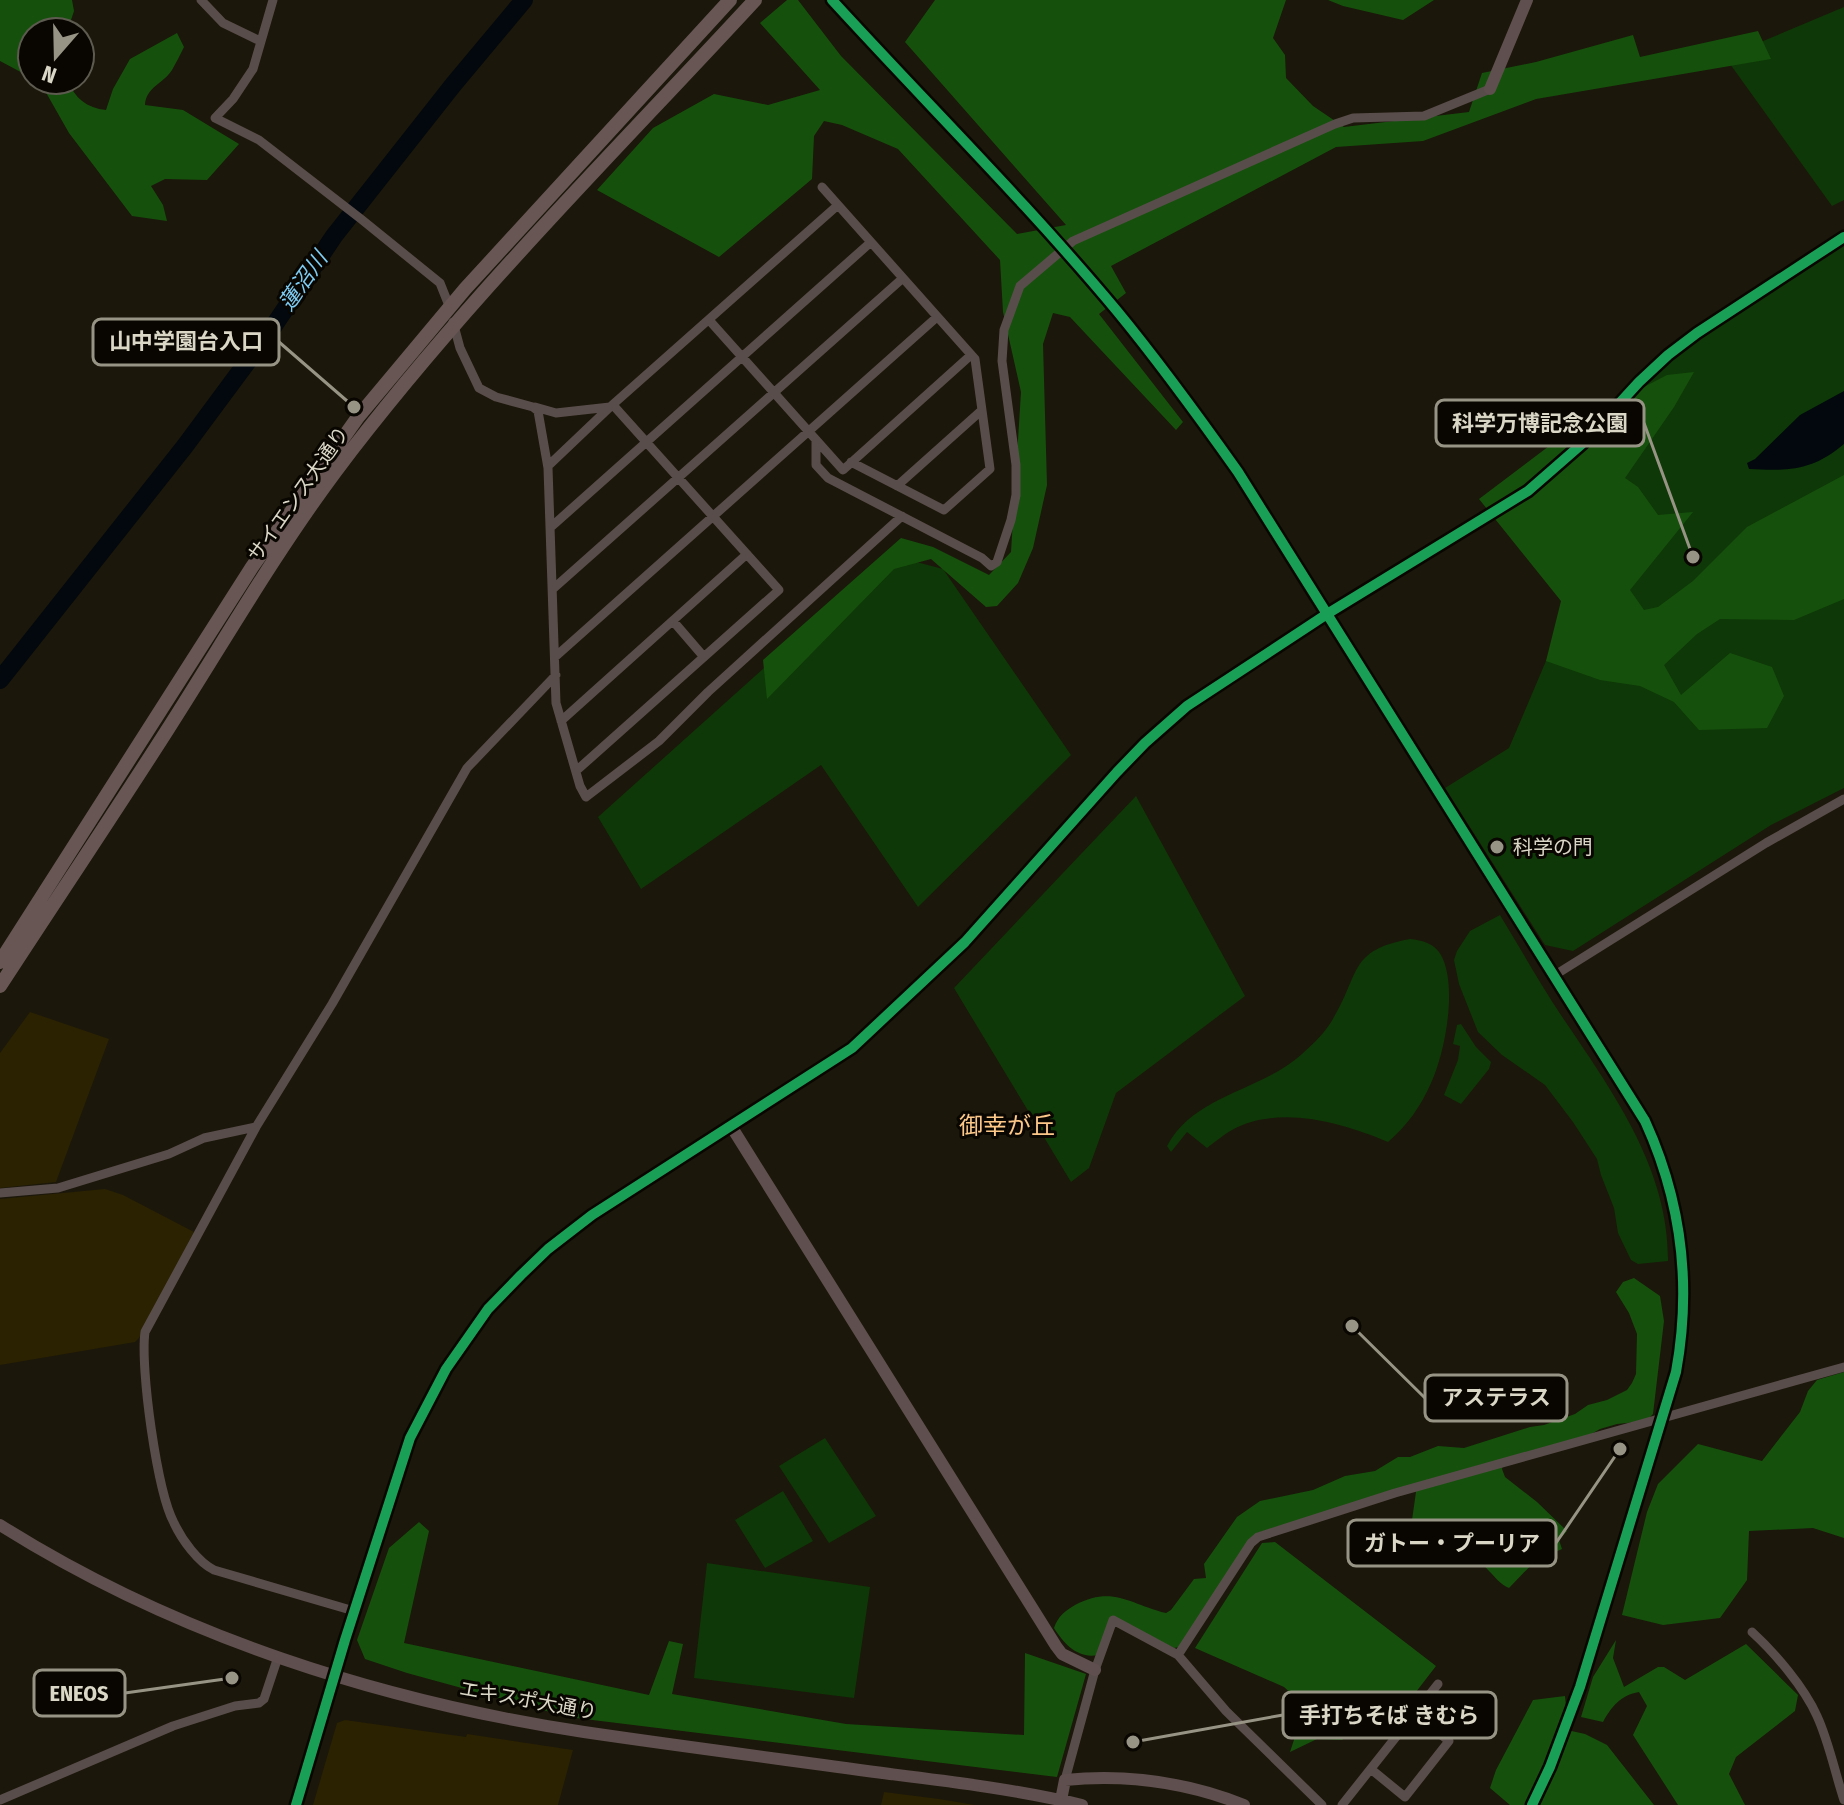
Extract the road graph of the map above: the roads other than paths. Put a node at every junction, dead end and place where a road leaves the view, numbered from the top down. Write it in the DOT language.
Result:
graph roads {
  1 [pos="201,0"];
  2 [pos="273,0"];
  3 [pos="730,0"];
  4 [pos="755,0"];
  5 [pos="832,0"];
  6 [pos="1527,0"];
  7 [pos="260,41"];
  8 [pos="1490,89"];
  9 [pos="822,187"];
  10 [pos="838,205"];
  11 [pos="1844,237"];
  12 [pos="871,242"];
  13 [pos="1063,249"];
  14 [pos="903,278"];
  15 [pos="449,307"];
  16 [pos="937,317"];
  17 [pos="709,320"];
  18 [pos="454,324"];
  19 [pos="971,355"];
  20 [pos="742,357"];
  21 [pos="774,393"];
  22 [pos="612,406"];
  23 [pos="533,407"];
  24 [pos="982,410"];
  25 [pos="809,431"];
  26 [pos="816,440"];
  27 [pos="646,442"];
  28 [pos="851,462"];
  29 [pos="548,466"];
  30 [pos="678,478"];
  31 [pos="897,486"];
  32 [pos="902,516"];
  33 [pos="713,517"];
  34 [pos="551,527"];
  35 [pos="747,554"];
  36 [pos="554,588"];
  37 [pos="1327,614"];
  38 [pos="673,621"];
  39 [pos="555,657"];
  40 [pos="704,657"];
  41 [pos="556,675"];
  42 [pos="561,721"];
  43 [pos="576,771"];
  44 [pos="1844,799"];
  45 [pos="0,962"];
  46 [pos="1555,975"];
  47 [pos="0,986"];
  48 [pos="731,1126"];
  49 [pos="256,1127"];
  50 [pos="0,1193"];
  51 [pos="1844,1367"];
  52 [pos="1662,1419"];
  53 [pos="0,1525"];
  54 [pos="354,1611"];
  55 [pos="1752,1632"];
  56 [pos="1178,1655"];
  57 [pos="278,1657"];
  58 [pos="1095,1670"];
  59 [pos="334,1675"];
  60 [pos="1438,1684"];
  61 [pos="1416,1715"];
  62 [pos="1372,1770"];
  63 [pos="1065,1780"];
  64 [pos="0,1800"];
  65 [pos="1061,1800"];
  66 [pos="1844,1800"];
  67 [pos="296,1805"];
  68 [pos="1082,1805"];
  69 [pos="1244,1805"];
  70 [pos="1322,1805"];
  71 [pos="1342,1805"];
  72 [pos="1532,1805"];
  1 -- 7 [label="street"];
  2 -- 7 [label="street"];
  3 -- 15 [label="main road, サイエンス大通り"];
  4 -- 18 [label="main road, サイエンス大通り"];
  5 -- 13 [label="street"];
  6 -- 8 [label="street"];
  7 -- 15 [label="street"];
  8 -- 13 [label="street"];
  9 -- 10 [label="street"];
  10 -- 12 [label="street"];
  10 -- 17 [label="street"];
  11 -- 37 [label="street"];
  12 -- 14 [label="street"];
  12 -- 20 [label="street"];
  13 -- 32 [label="street"];
  13 -- 37 [label="street"];
  14 -- 16 [label="street"];
  14 -- 21 [label="street"];
  15 -- 18 [label="street"];
  15 -- 45 [label="main road, サイエンス大通り"];
  16 -- 19 [label="street"];
  16 -- 25 [label="street"];
  17 -- 20 [label="street"];
  17 -- 22 [label="street"];
  18 -- 23 [label="street"];
  18 -- 47 [label="main road, サイエンス大通り"];
  19 -- 24 [label="street"];
  19 -- 28 [label="street"];
  20 -- 21 [label="street"];
  20 -- 27 [label="street"];
  21 -- 25 [label="street"];
  21 -- 30 [label="street"];
  22 -- 23 [label="street"];
  22 -- 27 [label="street"];
  22 -- 29 [label="street"];
  23 -- 29 [label="street"];
  24 -- 31 [label="street"];
  24 -- 31 [label="street"];
  25 -- 26 [label="street"];
  25 -- 33 [label="street"];
  26 -- 28 [label="street"];
  26 -- 32 [label="street"];
  27 -- 30 [label="street"];
  27 -- 34 [label="street"];
  28 -- 31 [label="street"];
  29 -- 34 [label="street"];
  30 -- 33 [label="street"];
  30 -- 36 [label="street"];
  32 -- 43 [label="street"];
  33 -- 35 [label="street"];
  33 -- 39 [label="street"];
  34 -- 36 [label="street"];
  35 -- 38 [label="street"];
  35 -- 40 [label="street"];
  36 -- 39 [label="street"];
  37 -- 46 [label="street"];
  37 -- 48 [label="street"];
  38 -- 40 [label="street"];
  38 -- 42 [label="street"];
  39 -- 41 [label="street"];
  40 -- 43 [label="street"];
  41 -- 42 [label="street"];
  41 -- 49 [label="street"];
  42 -- 43 [label="street"];
  44 -- 46 [label="street"];
  46 -- 52 [label="street"];
  48 -- 54 [label="street"];
  48 -- 58 [label="street"];
  49 -- 50 [label="street"];
  49 -- 54 [label="street"];
  51 -- 52 [label="street"];
  52 -- 56 [label="street"];
  52 -- 72 [label="street"];
  53 -- 57 [label="street, エキスポ大通り"];
  54 -- 59 [label="street"];
  55 -- 66 [label="street"];
  56 -- 58 [label="street"];
  56 -- 70 [label="street"];
  57 -- 59 [label="street, エキスポ大通り"];
  57 -- 64 [label="street"];
  58 -- 63 [label="street"];
  59 -- 65 [label="street, エキスポ大通り"];
  59 -- 67 [label="street"];
  60 -- 61 [label="street"];
  61 -- 62 [label="street"];
  61 -- 62 [label="street"];
  62 -- 71 [label="street"];
  63 -- 65 [label="street"];
  63 -- 69 [label="street"];
  65 -- 68 [label="street, エキスポ大通り"];
}
